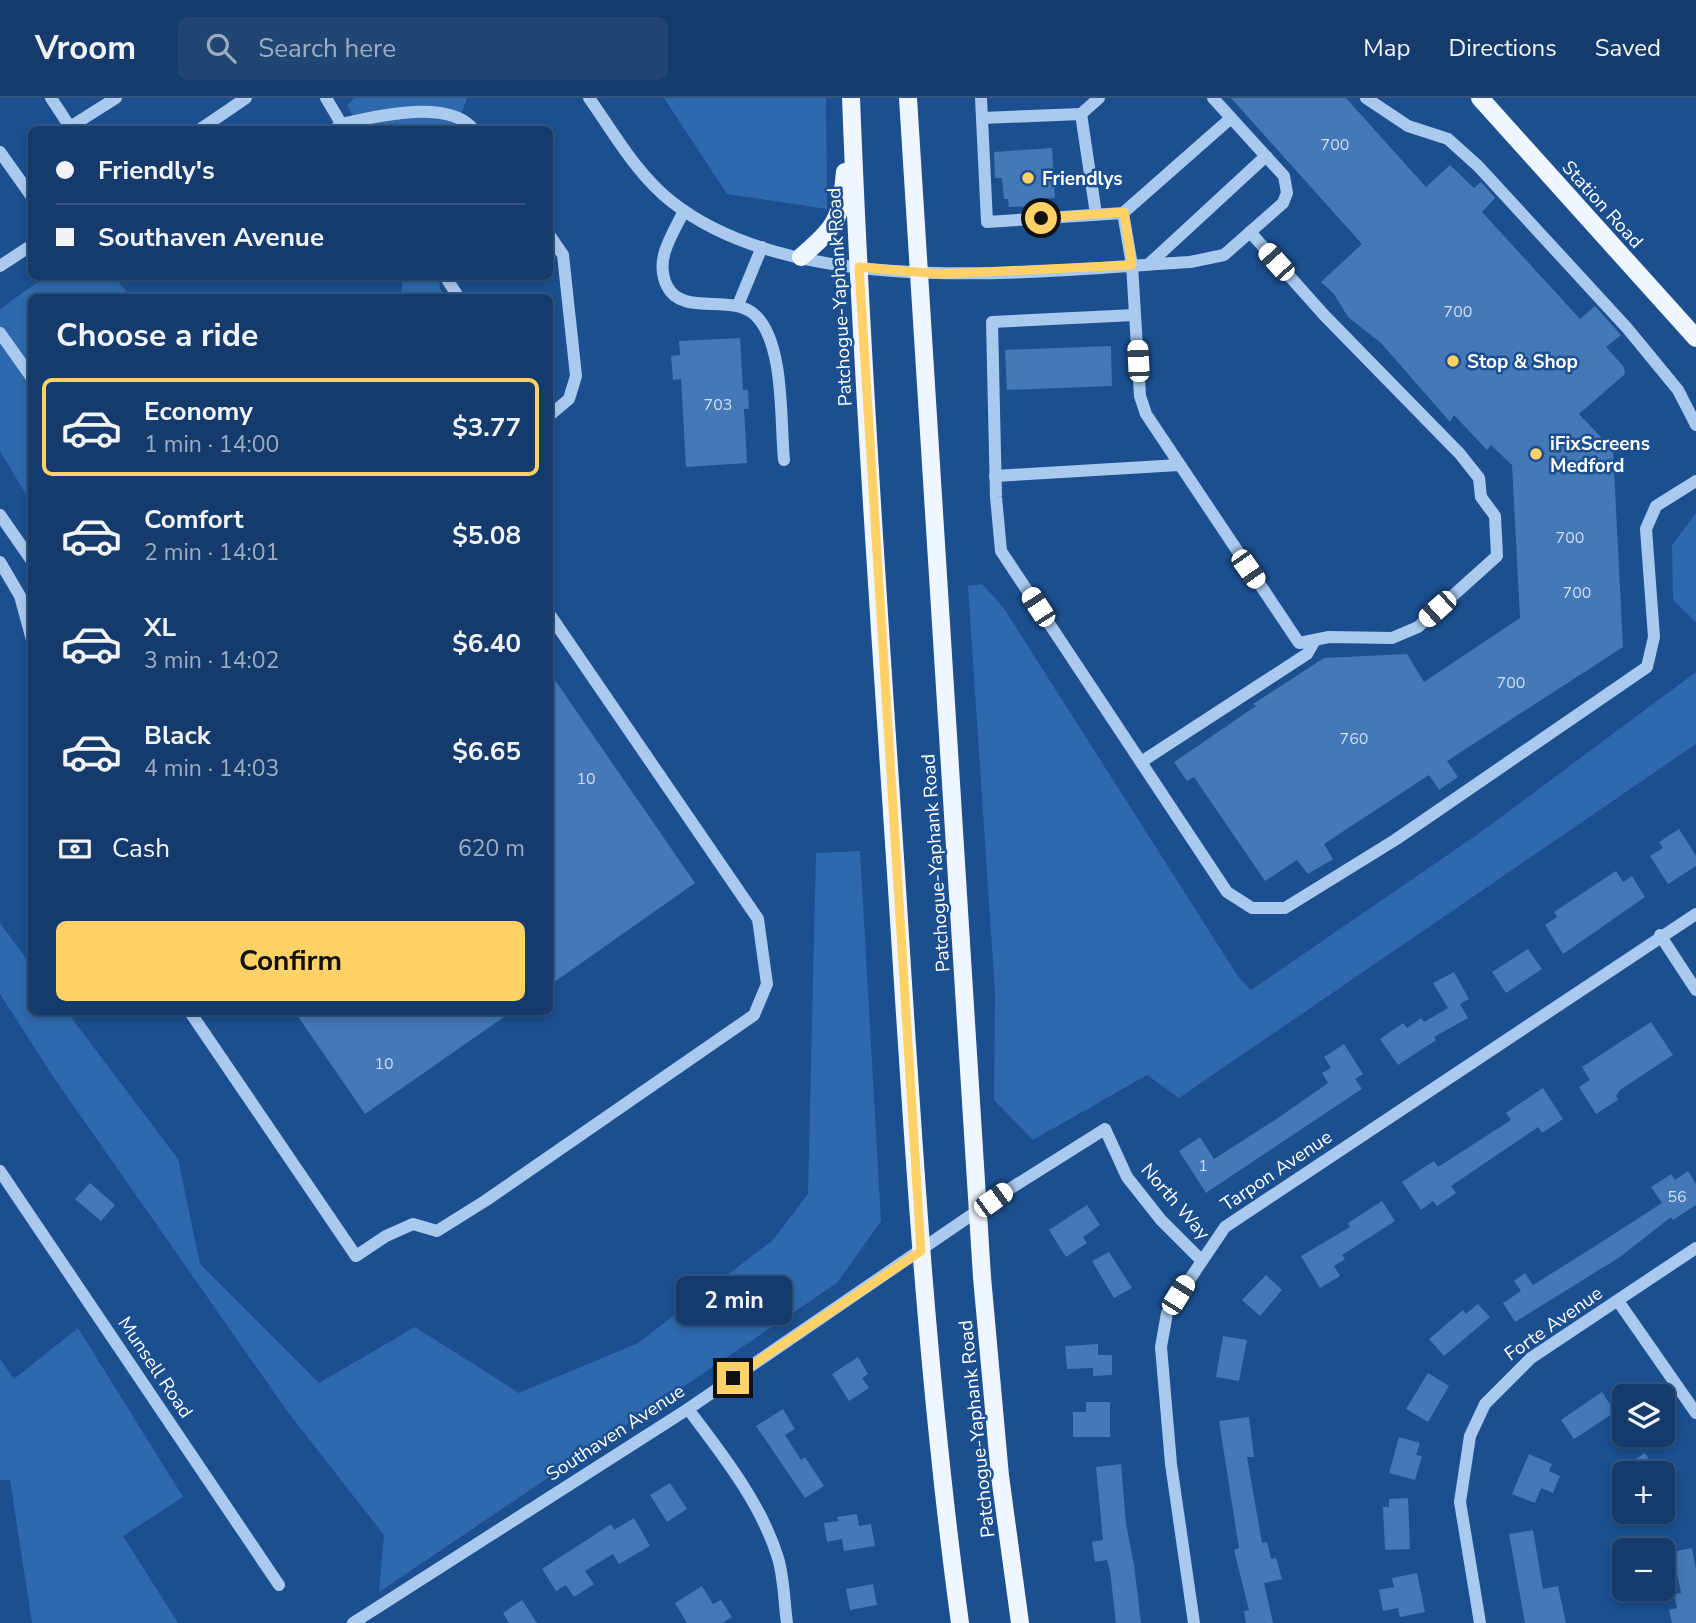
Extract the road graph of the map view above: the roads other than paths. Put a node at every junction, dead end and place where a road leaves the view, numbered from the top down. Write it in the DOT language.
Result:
graph roads {
  1 [pos="51,98"];
  2 [pos="116,98"];
  3 [pos="246,98"];
  4 [pos="326,98"];
  5 [pos="589,98"];
  6 [pos="908,98"];
  7 [pos="981,98"];
  8 [pos="1099,98"];
  9 [pos="1213,98"];
  10 [pos="1366,98"];
  11 [pos="1480,98"];
  12 [pos="851,105"];
  13 [pos="1081,114"];
  14 [pos="982,118"];
  15 [pos="1231,118"];
  16 [pos="70,126"];
  17 [pos="74,126"];
  18 [pos="206,126"];
  19 [pos="339,126"];
  20 [pos="348,126"];
  21 [pos="471,126"];
  22 [pos="0,152"];
  23 [pos="1266,156"];
  24 [pos="28,191"];
  25 [pos="684,211"];
  26 [pos="1124,212"];
  27 [pos="1096,215"];
  28 [pos="1250,232"];
  29 [pos="553,240"];
  30 [pos="762,247"];
  31 [pos="28,248"];
  32 [pos="801,257"];
  33 [pos="1149,264"];
  34 [pos="1132,265"];
  35 [pos="0,266"];
  36 [pos="859,267"];
  37 [pos="918,272"];
  38 [pos="738,304"];
  39 [pos="1135,315"];
  40 [pos="0,333"];
  41 [pos="1696,338"];
  42 [pos="28,372"];
  43 [pos="553,412"];
  44 [pos="1696,425"];
  45 [pos="784,460"];
  46 [pos="1179,465"];
  47 [pos="995,476"];
  48 [pos="1696,481"];
  49 [pos="0,516"];
  50 [pos="28,555"];
  51 [pos="0,562"];
  52 [pos="553,619"];
  53 [pos="28,625"];
  54 [pos="1315,640"];
  55 [pos="1141,762"];
  56 [pos="1696,914"];
  57 [pos="1660,935"];
  58 [pos="1696,990"];
  59 [pos="192,1015"];
  60 [pos="1105,1129"];
  61 [pos="0,1171"];
  62 [pos="978,1211"];
  63 [pos="1696,1248"];
  64 [pos="921,1251"];
  65 [pos="1200,1259"];
  66 [pos="1618,1301"];
  67 [pos="688,1409"];
  68 [pos="1696,1413"];
  69 [pos="279,1585"];
  70 [pos="352,1623"];
  71 [pos="787,1623"];
  72 [pos="960,1623"];
  73 [pos="1020,1623"];
  74 [pos="1194,1623"];
  75 [pos="1480,1623"];
  1 -- 16 [label="street"];
  2 -- 17 [label="street"];
  3 -- 18 [label="street"];
  4 -- 19 [label="street"];
  5 -- 25 [label="street"];
  6 -- 37 [label="main road, Patchogue-Yaphank Road"];
  7 -- 14 [label="street"];
  8 -- 13 [label="street"];
  9 -- 15 [label="street"];
  10 -- 44 [label="street"];
  11 -- 41 [label="main road, Station Road"];
  12 -- 32 [label="main road"];
  12 -- 36 [label="main road, Patchogue-Yaphank Road"];
  13 -- 14 [label="street"];
  13 -- 27 [label="street"];
  14 -- 27 [label="street"];
  15 -- 23 [label="street"];
  15 -- 26 [label="street"];
  20 -- 21 [label="street"];
  22 -- 24 [label="street"];
  23 -- 28 [label="street"];
  23 -- 33 [label="street"];
  25 -- 30 [label="street"];
  25 -- 38 [label="street"];
  26 -- 27 [label="street"];
  26 -- 34 [label="street"];
  28 -- 33 [label="street"];
  28 -- 54 [label="street"];
  29 -- 43 [label="street"];
  30 -- 32 [label="street"];
  30 -- 38 [label="street"];
  31 -- 35 [label="street"];
  32 -- 36 [label="street"];
  33 -- 34 [label="street"];
  34 -- 37 [label="street"];
  34 -- 39 [label="street"];
  36 -- 37 [label="street"];
  36 -- 64 [label="main road, Patchogue-Yaphank Road"];
  37 -- 62 [label="main road, Patchogue-Yaphank Road"];
  38 -- 45 [label="street"];
  39 -- 46 [label="street"];
  39 -- 47 [label="street"];
  40 -- 42 [label="street"];
  46 -- 47 [label="street"];
  46 -- 54 [label="street"];
  47 -- 55 [label="street"];
  48 -- 55 [label="street"];
  49 -- 50 [label="street"];
  51 -- 53 [label="street"];
  52 -- 59 [label="street"];
  54 -- 55 [label="street"];
  56 -- 57 [label="street, Tarpon Avenue"];
  57 -- 58 [label="street"];
  57 -- 65 [label="street, Tarpon Avenue"];
  60 -- 62 [label="street, Southaven Avenue"];
  60 -- 65 [label="street, North Way"];
  61 -- 69 [label="street, Munsell Road"];
  62 -- 64 [label="street, Southaven Avenue"];
  62 -- 73 [label="main road, Patchogue-Yaphank Road"];
  63 -- 66 [label="street, Forte Avenue"];
  64 -- 67 [label="street, Southaven Avenue"];
  64 -- 72 [label="main road, Patchogue-Yaphank Road"];
  65 -- 74 [label="street, Tarpon Avenue"];
  66 -- 68 [label="street"];
  66 -- 75 [label="street, Forte Avenue"];
  67 -- 70 [label="street, Southaven Avenue"];
  67 -- 71 [label="street"];
}
